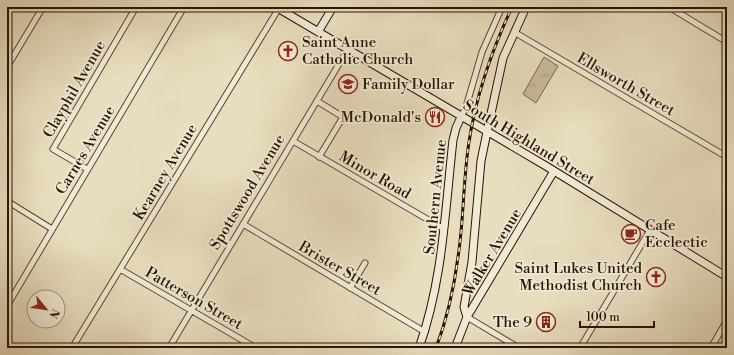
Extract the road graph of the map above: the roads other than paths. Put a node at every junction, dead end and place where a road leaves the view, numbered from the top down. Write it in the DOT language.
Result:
graph roads {
  1 [pos="43,7"];
  2 [pos="136,7"];
  3 [pos="184,7"];
  4 [pos="333,7"];
  5 [pos="502,7"];
  6 [pos="526,7"];
  7 [pos="669,7"];
  8 [pos="277,8"];
  9 [pos="318,32"];
  10 [pos="514,32"];
  11 [pos="727,42"];
  12 [pos="348,49"];
  13 [pos="7,67"];
  14 [pos="317,101"];
  15 [pos="461,116"];
  16 [pos="487,132"];
  17 [pos="293,141"];
  18 [pos="319,157"];
  19 [pos="727,157"];
  20 [pos="87,169"];
  21 [pos="554,171"];
  22 [pos="7,201"];
  23 [pos="243,224"];
  24 [pos="52,229"];
  25 [pos="444,230"];
  26 [pos="650,230"];
  27 [pos="365,263"];
  28 [pos="120,268"];
  29 [pos="727,277"];
  30 [pos="350,288"];
  31 [pos="7,293"];
  32 [pos="13,296"];
  33 [pos="7,306"];
  34 [pos="191,311"];
  35 [pos="467,317"];
  36 [pos="727,320"];
  37 [pos="425,332"];
  38 [pos="72,348"];
  39 [pos="169,348"];
  40 [pos="256,348"];
  41 [pos="419,348"];
  42 [pos="456,348"];
  43 [pos="519,348"];
  44 [pos="580,348"];
  45 [pos="710,348"];
  1 -- 13 [label="street"];
  2 -- 20 [label="street, Clayphil Avenue"];
  3 -- 20 [label="street, Carnes Avenue"];
  4 -- 9 [label="main road"];
  5 -- 15 [label="street, Southern Avenue"];
  6 -- 10 [label="main road"];
  7 -- 11 [label="street"];
  8 -- 9 [label="main road, South Highland Street"];
  8 -- 28 [label="street, Kearney Avenue"];
  9 -- 12 [label="main road, South Highland Street"];
  10 -- 16 [label="main road"];
  10 -- 19 [label="street, Ellsworth Street"];
  12 -- 14 [label="street, Spottswood Avenue"];
  12 -- 15 [label="main road, South Highland Street"];
  14 -- 17 [label="street, Spottswood Avenue"];
  14 -- 18 [label="street"];
  15 -- 16 [label="main road, South Highland Street"];
  15 -- 25 [label="main road, Southern Avenue"];
  16 -- 21 [label="main road, South Highland Street"];
  16 -- 35 [label="main road"];
  17 -- 18 [label="street, Minor Road"];
  17 -- 23 [label="street, Spottswood Avenue"];
  18 -- 25 [label="street, Minor Road"];
  20 -- 24 [label="street, Carnes Avenue"];
  21 -- 26 [label="main road, South Highland Street"];
  21 -- 35 [label="main road, Walker Avenue"];
  22 -- 24 [label="street"];
  23 -- 30 [label="street, Brister Street"];
  23 -- 34 [label="street, Spottswood Avenue"];
  24 -- 32 [label="street, Carnes Avenue"];
  25 -- 37 [label="main road, Southern Avenue"];
  26 -- 29 [label="main road, South Highland Street"];
  26 -- 44 [label="street"];
  27 -- 30 [label="street"];
  28 -- 34 [label="street, Patterson Street"];
  28 -- 38 [label="street, Kearney Avenue"];
  30 -- 37 [label="street, Brister Street"];
  31 -- 32 [label="street"];
  32 -- 33 [label="street, Carnes Avenue"];
  34 -- 39 [label="street, Spottswood Avenue"];
  34 -- 40 [label="street, Patterson Street"];
  35 -- 42 [label="main road, Walker Avenue"];
  35 -- 43 [label="street"];
  36 -- 45 [label="street"];
  37 -- 41 [label="main road, Southern Avenue"];
}
